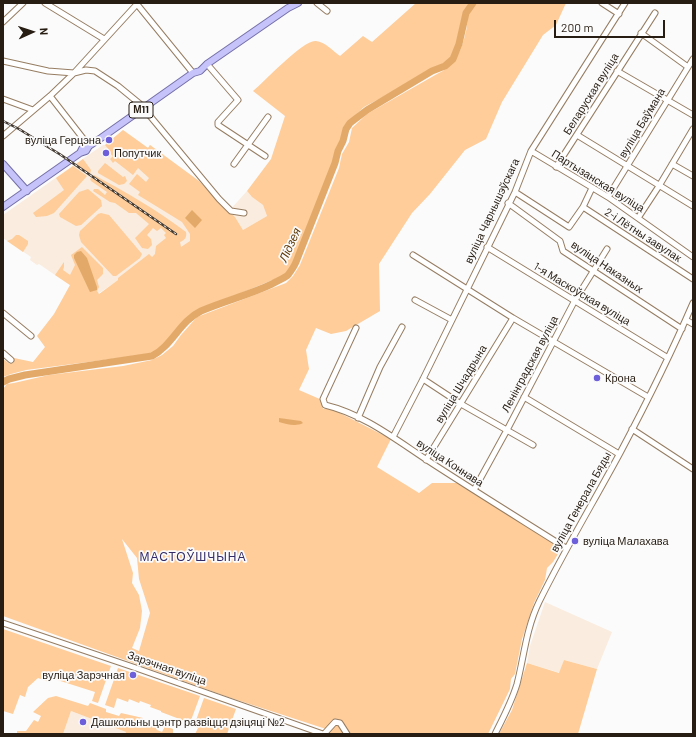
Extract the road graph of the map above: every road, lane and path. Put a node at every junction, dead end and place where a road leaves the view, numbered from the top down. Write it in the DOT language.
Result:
graph roads {
  1 [pos="23,3"];
  2 [pos="45,3"];
  3 [pos="137,3"];
  4 [pos="293,3"];
  5 [pos="298,3"];
  6 [pos="317,3"];
  7 [pos="602,3"];
  8 [pos="625,3"];
  9 [pos="288,8"];
  10 [pos="327,11"];
  11 [pos="655,13"];
  12 [pos="619,14"];
  13 [pos="3,22"];
  14 [pos="641,34"];
  15 [pos="104,39"];
  16 [pos="693,59"];
  17 [pos="3,61"];
  18 [pos="207,64"];
  19 [pos="688,67"];
  20 [pos="617,71"];
  21 [pos="74,73"];
  22 [pos="193,73"];
  23 [pos="50,96"];
  24 [pos="3,99"];
  25 [pos="667,101"];
  26 [pos="143,108"];
  27 [pos="33,110"];
  28 [pos="693,115"];
  29 [pos="268,117"];
  30 [pos="693,128"];
  31 [pos="577,135"];
  32 [pos="3,136"];
  33 [pos="691,138"];
  34 [pos="248,145"];
  35 [pos="89,146"];
  36 [pos="531,151"];
  37 [pos="265,156"];
  38 [pos="3,164"];
  39 [pos="234,164"];
  40 [pos="672,164"];
  41 [pos="556,166"];
  42 [pos="628,166"];
  43 [pos="693,176"];
  44 [pos="659,186"];
  45 [pos="592,188"];
  46 [pos="27,191"];
  47 [pos="515,192"];
  48 [pos="608,197"];
  49 [pos="508,204"];
  50 [pos="693,206"];
  51 [pos="3,207"];
  52 [pos="583,208"];
  53 [pos="244,213"];
  54 [pos="638,218"];
  55 [pos="487,247"];
  56 [pos="607,249"];
  57 [pos="413,255"];
  58 [pos="693,257"];
  59 [pos="593,271"];
  60 [pos="693,278"];
  61 [pos="467,289"];
  62 [pos="415,300"];
  63 [pos="574,302"];
  64 [pos="693,303"];
  65 [pos="3,313"];
  66 [pos="513,318"];
  67 [pos="452,320"];
  68 [pos="686,320"];
  69 [pos="693,324"];
  70 [pos="402,327"];
  71 [pos="356,328"];
  72 [pos="682,329"];
  73 [pos="31,336"];
  74 [pos="553,342"];
  75 [pos="3,353"];
  76 [pos="668,358"];
  77 [pos="11,360"];
  78 [pos="423,379"];
  79 [pos="524,397"];
  80 [pos="648,397"];
  81 [pos="461,404"];
  82 [pos="358,418"];
  83 [pos="632,429"];
  84 [pos="507,430"];
  85 [pos="394,437"];
  86 [pos="533,445"];
  87 [pos="619,454"];
  88 [pos="426,460"];
  89 [pos="693,469"];
  90 [pos="474,490"];
  91 [pos="566,548"];
  92 [pos="3,622"];
  93 [pos="324,734"];
  94 [pos="347,734"];
  95 [pos="495,734"];
  1 -- 13 [label="street"];
  2 -- 15 [label="street"];
  3 -- 15 [label="street"];
  3 -- 22 [label="street"];
  4 -- 9 [label="main road, М11"];
  5 -- 9 [label="main road, М11"];
  6 -- 10 [label="street"];
  7 -- 12 [label="street"];
  8 -- 12 [label="street, вуліца Чарнышэўскага"];
  9 -- 18 [label="main road, М11"];
  11 -- 14 [label="street, Беларуская вуліца"];
  12 -- 36 [label="street, вуліца Чарнышэўскага"];
  14 -- 19 [label="street"];
  14 -- 20 [label="street, Беларуская вуліца"];
  15 -- 21 [label="street"];
  16 -- 19 [label="street, вуліца Баўмана"];
  17 -- 21 [label="street"];
  18 -- 22 [label="main road, М11"];
  18 -- 34 [label="street"];
  19 -- 25 [label="street, вуліца Баўмана"];
  20 -- 25 [label="street"];
  20 -- 31 [label="street, Беларуская вуліца"];
  21 -- 23 [label="street"];
  21 -- 26 [label="street"];
  22 -- 26 [label="main road, М11"];
  23 -- 27 [label="street"];
  23 -- 35 [label="street"];
  24 -- 27 [label="street"];
  25 -- 28 [label="street"];
  25 -- 42 [label="street, вуліца Баўмана"];
  26 -- 35 [label="main road, М11"];
  26 -- 53 [label="street"];
  27 -- 32 [label="street"];
  29 -- 34 [label="street"];
  30 -- 33 [label="street"];
  31 -- 41 [label="street, Беларуская вуліца"];
  31 -- 42 [label="street"];
  33 -- 40 [label="street"];
  34 -- 37 [label="street"];
  34 -- 39 [label="street"];
  35 -- 46 [label="main road, М11"];
  36 -- 41 [label="street, Партызанская вуліца"];
  36 -- 47 [label="street, вуліца Чарнышэўскага"];
  38 -- 46 [label="main road"];
  40 -- 43 [label="street"];
  40 -- 44 [label="street"];
  41 -- 45 [label="street, Партызанская вуліца"];
  42 -- 44 [label="street"];
  42 -- 48 [label="street, вуліца Баўмана"];
  44 -- 50 [label="street"];
  44 -- 54 [label="street"];
  45 -- 48 [label="street, Партызанская вуліца"];
  45 -- 52 [label="street"];
  46 -- 51 [label="main road, М11"];
  47 -- 49 [label="street, вуліца Чарнышэўскага"];
  47 -- 52 [label="street"];
  48 -- 54 [label="street, Партызанская вуліца"];
  49 -- 55 [label="street, вуліца Чарнышэўскага"];
  49 -- 59 [label="street, вуліца Наказных"];
  52 -- 60 [label="street, 2-і Лётны завулак"];
  54 -- 58 [label="street, Партызанская вуліца"];
  55 -- 61 [label="street, вуліца Чарнышэўскага"];
  55 -- 63 [label="street, 1-я Маскоўская вуліца"];
  56 -- 59 [label="street, Ленінградская вуліца"];
  57 -- 61 [label="street"];
  59 -- 63 [label="street, Ленінградская вуліца"];
  59 -- 72 [label="street, вуліца Наказных"];
  61 -- 66 [label="street"];
  61 -- 67 [label="street, вуліца Чарнышэўскага"];
  62 -- 67 [label="street"];
  63 -- 74 [label="street, Ленінградская вуліца"];
  63 -- 76 [label="street, 1-я Маскоўская вуліца"];
  64 -- 68 [label="street, вуліца Генерала Бяды"];
  65 -- 73 [label="street"];
  66 -- 74 [label="street"];
  66 -- 81 [label="street, вуліца Шчадрына"];
  67 -- 78 [label="street, вуліца Чарнышэўскага"];
  68 -- 69 [label="street"];
  68 -- 72 [label="street, вуліца Генерала Бяды"];
  70 -- 82 [label="street"];
  71 -- 82 [label="street, вуліца Коннава"];
  72 -- 76 [label="street, вуліца Генерала Бяды"];
  74 -- 79 [label="street, Ленінградская вуліца"];
  74 -- 80 [label="street"];
  75 -- 77 [label="street"];
  76 -- 80 [label="street, вуліца Генерала Бяды"];
  78 -- 81 [label="street"];
  78 -- 85 [label="street, вуліца Чарнышэўскага"];
  79 -- 84 [label="street, Ленінградская вуліца"];
  79 -- 87 [label="street"];
  80 -- 83 [label="street, вуліца Генерала Бяды"];
  81 -- 84 [label="street"];
  81 -- 88 [label="street, вуліца Шчадрына"];
  82 -- 85 [label="street, вуліца Коннава"];
  83 -- 87 [label="street, вуліца Генерала Бяды"];
  83 -- 89 [label="street"];
  84 -- 86 [label="street"];
  84 -- 90 [label="street, Ленінградская вуліца"];
  85 -- 88 [label="street, вуліца Коннава"];
  87 -- 91 [label="street, вуліца Генерала Бяды"];
  88 -- 90 [label="street, вуліца Коннава"];
  90 -- 91 [label="street, вуліца Коннава"];
  91 -- 95 [label="street, вуліца Генерала Бяды"];
  92 -- 93 [label="street, Зарэчная вуліца"];
  93 -- 94 [label="street"];
}
